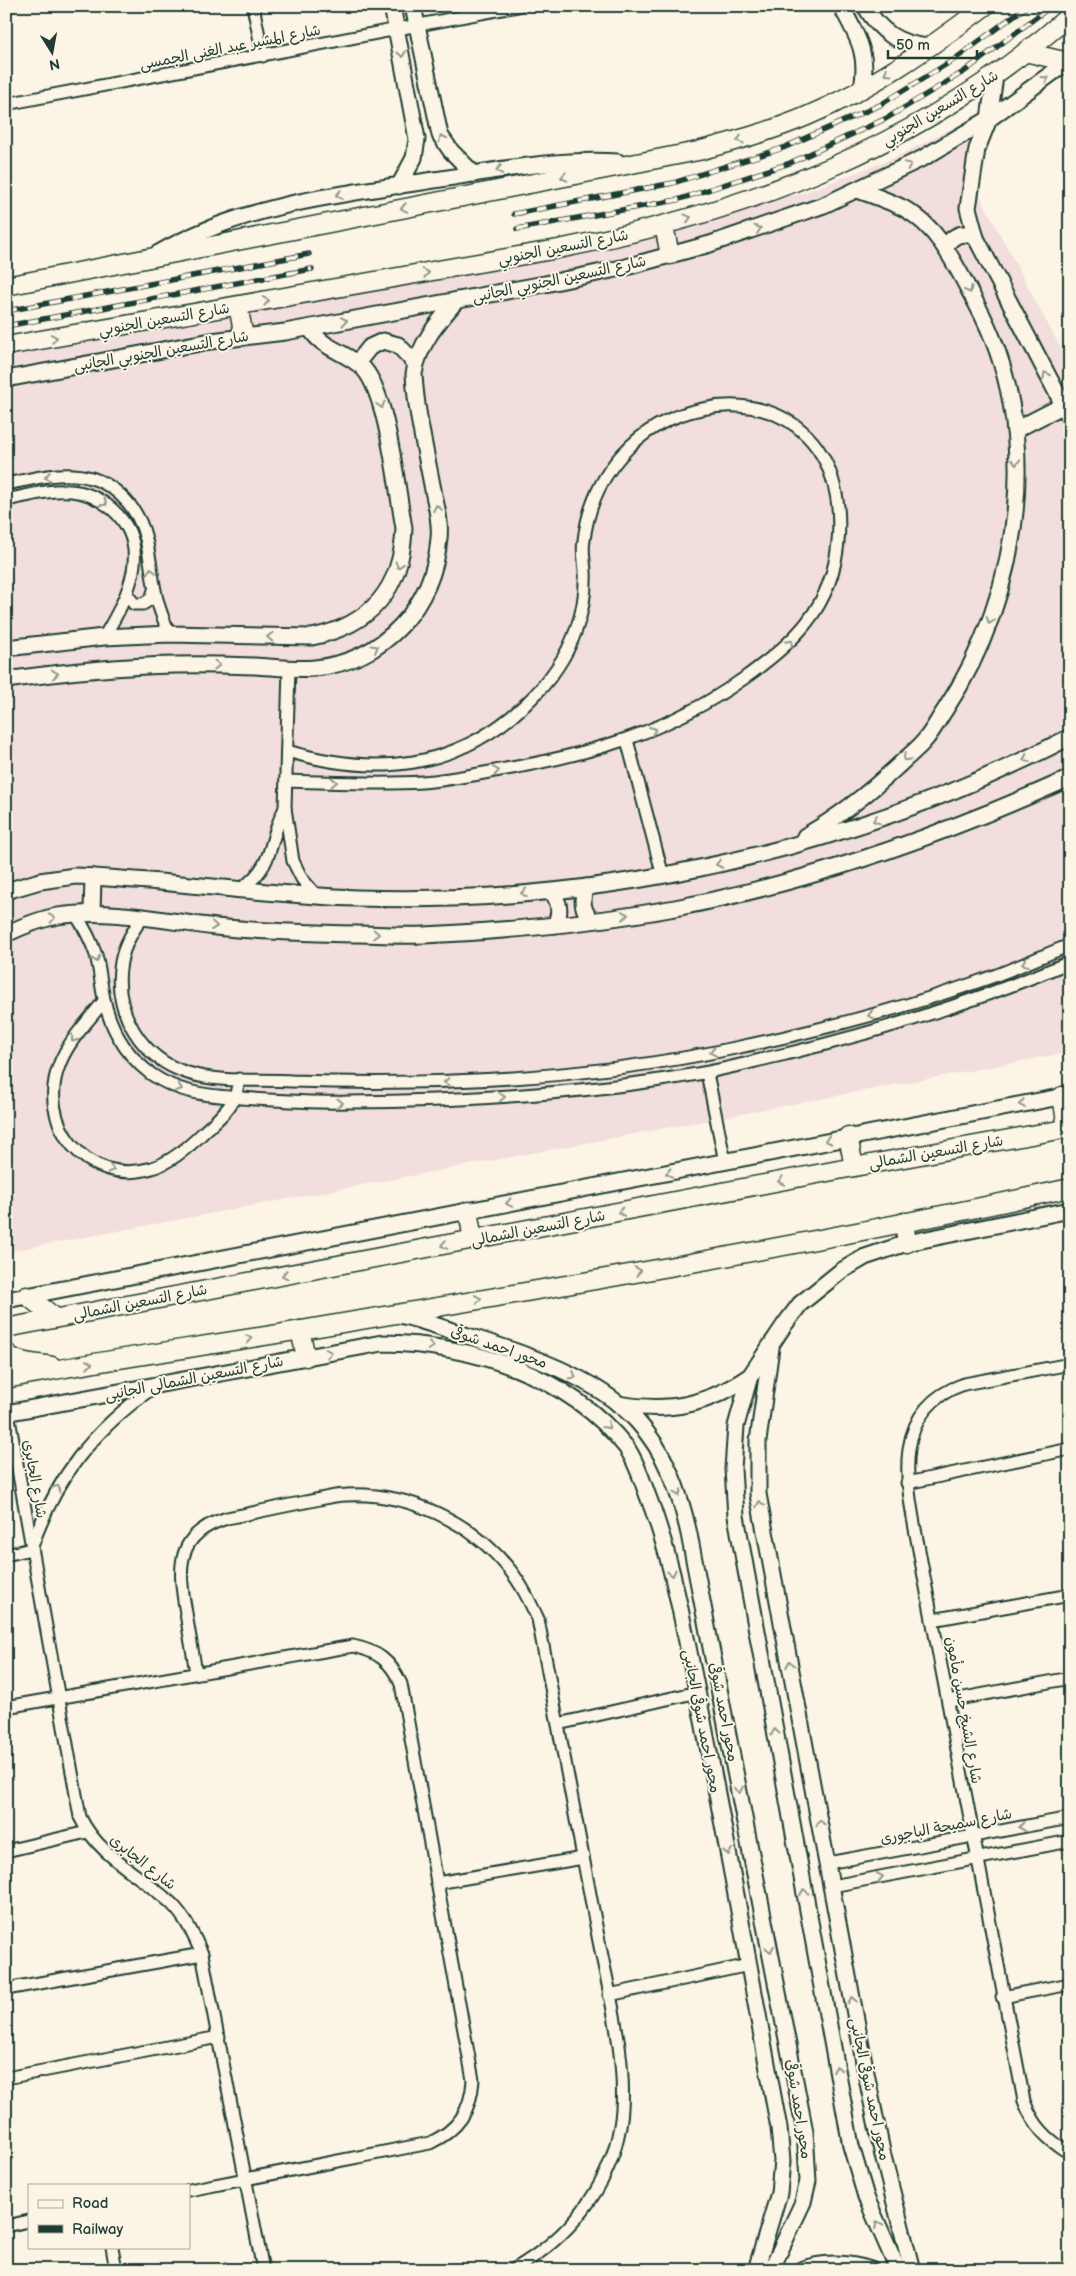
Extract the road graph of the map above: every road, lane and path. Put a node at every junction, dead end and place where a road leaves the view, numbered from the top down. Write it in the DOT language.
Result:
graph roads {
  1 [pos="253,6"];
  2 [pos="392,6"];
  3 [pos="413,6"];
  4 [pos="518,6"];
  5 [pos="841,6"];
  6 [pos="865,6"];
  7 [pos="985,6"];
  8 [pos="1070,14"];
  9 [pos="417,26"];
  10 [pos="397,30"];
  11 [pos="928,47"];
  12 [pos="1025,52"];
  13 [pos="264,56"];
  14 [pos="1069,61"];
  15 [pos="995,76"];
  16 [pos="862,88"];
  17 [pos="12,103"];
  18 [pos="6,115"];
  19 [pos="989,119"];
  20 [pos="635,163"];
  21 [pos="474,174"];
  22 [pos="399,186"];
  23 [pos="858,190"];
  24 [pos="664,226"];
  25 [pos="976,238"];
  26 [pos="945,247"];
  27 [pos="670,255"];
  28 [pos="150,258"];
  29 [pos="7,284"];
  30 [pos="457,300"];
  31 [pos="238,306"];
  32 [pos="310,328"];
  33 [pos="244,336"];
  34 [pos="6,346"];
  35 [pos="357,363"];
  36 [pos="416,363"];
  37 [pos="6,379"];
  38 [pos="1066,412"];
  39 [pos="1015,430"];
  40 [pos="6,484"];
  41 [pos="6,500"];
  42 [pos="154,590"];
  43 [pos="127,594"];
  44 [pos="170,634"];
  45 [pos="104,638"];
  46 [pos="6,648"];
  47 [pos="289,668"];
  48 [pos="6,680"];
  49 [pos="1070,737"];
  50 [pos="627,740"];
  51 [pos="286,751"];
  52 [pos="1070,778"];
  53 [pos="286,781"];
  54 [pos="285,808"];
  55 [pos="784,848"];
  56 [pos="663,876"];
  57 [pos="93,877"];
  58 [pos="586,887"];
  59 [pos="241,889"];
  60 [pos="6,892"];
  61 [pos="552,892"];
  62 [pos="315,894"];
  63 [pos="92,913"];
  64 [pos="76,915"];
  65 [pos="142,917"];
  66 [pos="591,920"];
  67 [pos="555,925"];
  68 [pos="6,934"];
  69 [pos="1070,945"];
  70 [pos="1070,962"];
  71 [pos="104,1001"];
  72 [pos="820,1029"];
  73 [pos="825,1044"];
  74 [pos="707,1073"];
  75 [pos="239,1079"];
  76 [pos="1066,1096"];
  77 [pos="235,1098"];
  78 [pos="1068,1128"];
  79 [pos="848,1136"];
  80 [pos="725,1162"];
  81 [pos="854,1167"];
  82 [pos="1070,1188"];
  83 [pos="468,1211"];
  84 [pos="1069,1211"];
  85 [pos="904,1222"];
  86 [pos="473,1240"];
  87 [pos="907,1243"];
  88 [pos="27,1296"];
  89 [pos="6,1300"];
  90 [pos="395,1314"];
  91 [pos="56,1318"];
  92 [pos="27,1324"];
  93 [pos="6,1328"];
  94 [pos="300,1330"];
  95 [pos="6,1339"];
  96 [pos="382,1343"];
  97 [pos="772,1344"];
  98 [pos="6,1352"];
  99 [pos="306,1357"];
  100 [pos="1070,1364"];
  101 [pos="62,1368"];
  102 [pos="750,1376"];
  103 [pos="6,1379"];
  104 [pos="158,1384"];
  105 [pos="618,1404"];
  106 [pos="7,1413"];
  107 [pos="1070,1449"];
  108 [pos="907,1483"];
  109 [pos="31,1549"];
  110 [pos="6,1555"];
  111 [pos="1070,1595"];
  112 [pos="932,1620"];
  113 [pos="196,1673"];
  114 [pos="1070,1678"];
  115 [pos="698,1692"];
  116 [pos="58,1698"];
  117 [pos="948,1701"];
  118 [pos="6,1708"];
  119 [pos="558,1724"];
  120 [pos="1070,1818"];
  121 [pos="87,1832"];
  122 [pos="972,1836"];
  123 [pos="1070,1842"];
  124 [pos="6,1850"];
  125 [pos="583,1858"];
  126 [pos="976,1859"];
  127 [pos="828,1863"];
  128 [pos="437,1883"];
  129 [pos="832,1886"];
  130 [pos="202,1954"];
  131 [pos="749,1965"];
  132 [pos="1070,1984"];
  133 [pos="6,1989"];
  134 [pos="609,1995"];
  135 [pos="1002,1997"];
  136 [pos="219,2037"];
  137 [pos="6,2078"];
  138 [pos="1070,2153"];
  139 [pos="247,2178"];
  140 [pos="190,2190"];
  141 [pos="28,2221"];
  142 [pos="6,2226"];
  143 [pos="112,2248"];
  144 [pos="116,2270"];
  145 [pos="264,2270"];
  146 [pos="513,2270"];
  147 [pos="756,2270"];
  148 [pos="771,2270"];
  149 [pos="801,2270"];
  150 [pos="871,2270"];
  151 [pos="898,2270"];
  152 [pos="912,2270"];
  1 -- 13 [label="street"];
  2 -- 10 [label="street"];
  3 -- 9 [label="street"];
  4 -- 9 [label="street, شارع المشير عبد الغنى الجمسى"];
  5 -- 16 [label="street"];
  6 -- 11 [label="street"];
  7 -- 11 [label="main road"];
  8 -- 12 [label="main road, شارع التسعين الجنوبي"];
  9 -- 10 [label="street, شارع المشير عبد الغنى الجمسى"];
  21 -- 9 [label="street, one-way"];
  10 -- 13 [label="street, شارع المشير عبد الغنى الجمسى"];
  10 -- 22 [label="street, one-way"];
  11 -- 16 [label="main road, one-way"];
  12 -- 14 [label="main road"];
  12 -- 15 [label="main road, شارع التسعين الجنوبي"];
  13 -- 17 [label="street, شارع المشير عبد الغنى الجمسى"];
  19 -- 14 [label="street, شارع التسعين الجنوبي الجانبى, one-way"];
  15 -- 19 [label="street"];
  24 -- 15 [label="main road, شارع التسعين الجنوبي, one-way"];
  16 -- 20 [label="main road, one-way"];
  17 -- 18 [label="street"];
  23 -- 19 [label="street, شارع التسعين الجنوبي الجانبى, one-way"];
  19 -- 25 [label="street"];
  20 -- 21 [label="street, one-way"];
  20 -- 28 [label="main road, one-way"];
  21 -- 22 [label="street"];
  22 -- 28 [label="street, one-way"];
  23 -- 26 [label="street"];
  27 -- 23 [label="street, شارع التسعين الجنوبي الجانبى, one-way"];
  24 -- 27 [label="main road"];
  31 -- 24 [label="main road, شارع التسعين الجنوبي, one-way"];
  25 -- 26 [label="street"];
  38 -- 25 [label="street, one-way"];
  26 -- 39 [label="street, one-way"];
  27 -- 30 [label="street, شارع التسعين الجنوبي الجانبى"];
  28 -- 29 [label="main road"];
  32 -- 30 [label="street, شارع التسعين الجنوبي الجانبى, one-way"];
  30 -- 36 [label="street"];
  31 -- 33 [label="main road"];
  34 -- 31 [label="main road, شارع التسعين الجنوبي, one-way"];
  32 -- 33 [label="street, شارع التسعين الجنوبي الجانبى"];
  32 -- 35 [label="street"];
  33 -- 37 [label="street, شارع التسعين الجنوبي الجانبى"];
  35 -- 36 [label="street"];
  35 -- 44 [label="street, one-way"];
  47 -- 36 [label="street, one-way"];
  38 -- 39 [label="street"];
  39 -- 55 [label="street, one-way"];
  42 -- 40 [label="street, one-way"];
  41 -- 43 [label="street, one-way"];
  42 -- 43 [label="street"];
  42 -- 44 [label="street"];
  43 -- 45 [label="street"];
  44 -- 45 [label="street"];
  45 -- 46 [label="street"];
  48 -- 47 [label="street, one-way"];
  47 -- 51 [label="street"];
  49 -- 55 [label="street, one-way"];
  50 -- 51 [label="street, one-way"];
  53 -- 50 [label="street, one-way"];
  50 -- 56 [label="street"];
  51 -- 53 [label="street"];
  66 -- 52 [label="street, one-way"];
  53 -- 54 [label="street"];
  54 -- 59 [label="street"];
  54 -- 62 [label="street"];
  55 -- 56 [label="street, one-way"];
  56 -- 58 [label="street"];
  57 -- 59 [label="street"];
  57 -- 60 [label="street"];
  57 -- 63 [label="street"];
  58 -- 61 [label="street"];
  58 -- 66 [label="street"];
  59 -- 62 [label="street"];
  61 -- 62 [label="street, one-way"];
  61 -- 67 [label="street"];
  63 -- 64 [label="street"];
  63 -- 65 [label="street"];
  68 -- 64 [label="street, one-way"];
  64 -- 71 [label="street, one-way"];
  65 -- 67 [label="street, one-way"];
  65 -- 75 [label="street"];
  66 -- 67 [label="street"];
  69 -- 72 [label="street, one-way"];
  70 -- 73 [label="street"];
  71 -- 77 [label="street, one-way"];
  71 -- 77 [label="street, one-way"];
  72 -- 73 [label="street"];
  72 -- 75 [label="street, one-way"];
  73 -- 74 [label="street"];
  77 -- 74 [label="street, one-way"];
  74 -- 80 [label="street"];
  75 -- 77 [label="street"];
  76 -- 78 [label="main road"];
  76 -- 79 [label="street, one-way"];
  78 -- 81 [label="main road, شارع التسعين الشمالى"];
  79 -- 80 [label="street, one-way"];
  79 -- 81 [label="main road"];
  80 -- 83 [label="street, one-way"];
  81 -- 86 [label="main road, شارع التسعين الشمالى, one-way"];
  82 -- 85 [label="main road"];
  83 -- 86 [label="main road"];
  83 -- 88 [label="street"];
  84 -- 87 [label="street"];
  85 -- 87 [label="main road"];
  90 -- 85 [label="main road, one-way"];
  86 -- 91 [label="main road, شارع التسعين الشمالى, one-way"];
  87 -- 97 [label="street"];
  88 -- 89 [label="street"];
  88 -- 91 [label="main road"];
  90 -- 94 [label="main road"];
  90 -- 105 [label="street, محور احمد شوقى, one-way"];
  91 -- 92 [label="main road, شارع التسعين الشمالى"];
  92 -- 93 [label="main road, شارع التسعين الشمالى"];
  92 -- 95 [label="main road"];
  94 -- 99 [label="main road"];
  101 -- 94 [label="main road, one-way"];
  99 -- 96 [label="street, شارع التسعين الشمالى الجانبى, one-way"];
  96 -- 115 [label="street, محور احمد شوقى الجانبى, one-way"];
  97 -- 102 [label="street"];
  127 -- 97 [label="street, محور احمد شوقى الجانبى, one-way"];
  98 -- 101 [label="main road"];
  99 -- 104 [label="street, شارع التسعين الشمالى الجانبى"];
  100 -- 108 [label="street, شارع الشيخ حسن مأمون"];
  101 -- 103 [label="main road"];
  102 -- 105 [label="street"];
  151 -- 102 [label="street, one-way"];
  104 -- 106 [label="street, شارع التسعين الشمالى الجانبى"];
  109 -- 104 [label="street, one-way"];
  105 -- 148 [label="street, محور احمد شوقى, one-way"];
  106 -- 109 [label="street, شارع الجابرى"];
  107 -- 108 [label="street"];
  108 -- 112 [label="street, شارع الشيخ حسن مأمون"];
  109 -- 110 [label="street"];
  109 -- 116 [label="street, شارع الجابرى"];
  111 -- 112 [label="street"];
  112 -- 117 [label="street, شارع الشيخ حسن مأمون"];
  113 -- 116 [label="street"];
  113 -- 119 [label="street"];
  113 -- 128 [label="street"];
  114 -- 117 [label="street"];
  115 -- 119 [label="street"];
  115 -- 131 [label="street, محور احمد شوقى الجانبى, one-way"];
  116 -- 118 [label="street"];
  116 -- 121 [label="street, شارع الجابرى"];
  117 -- 122 [label="street, شارع الشيخ حسن مأمون"];
  119 -- 125 [label="street"];
  120 -- 122 [label="street, شارع سميحة الباجورى, one-way"];
  121 -- 124 [label="street"];
  121 -- 130 [label="street, شارع الجابرى"];
  122 -- 126 [label="street, شارع الشيخ حسن مأمون"];
  122 -- 127 [label="street, شارع سميحة الباجورى"];
  123 -- 126 [label="street"];
  125 -- 128 [label="street"];
  125 -- 134 [label="street"];
  129 -- 126 [label="street, one-way"];
  126 -- 135 [label="street, شارع الشيخ حسن مأمون"];
  127 -- 129 [label="street, محور احمد شوقى الجانبى"];
  128 -- 139 [label="street"];
  152 -- 129 [label="street, محور احمد شوقى الجانبى, one-way"];
  130 -- 133 [label="street"];
  130 -- 136 [label="street, شارع الجابرى"];
  131 -- 134 [label="street"];
  131 -- 147 [label="street, محور احمد شوقى الجانبى"];
  132 -- 135 [label="street"];
  134 -- 146 [label="street"];
  135 -- 138 [label="street, شارع الشيخ حسن مأمون"];
  136 -- 137 [label="street"];
  136 -- 139 [label="street, شارع الجابرى"];
  139 -- 140 [label="street"];
  139 -- 145 [label="street, شارع الجابرى"];
  141 -- 142 [label="street"];
  143 -- 144 [label="street"];
  149 -- 150 [label="street"];
}
